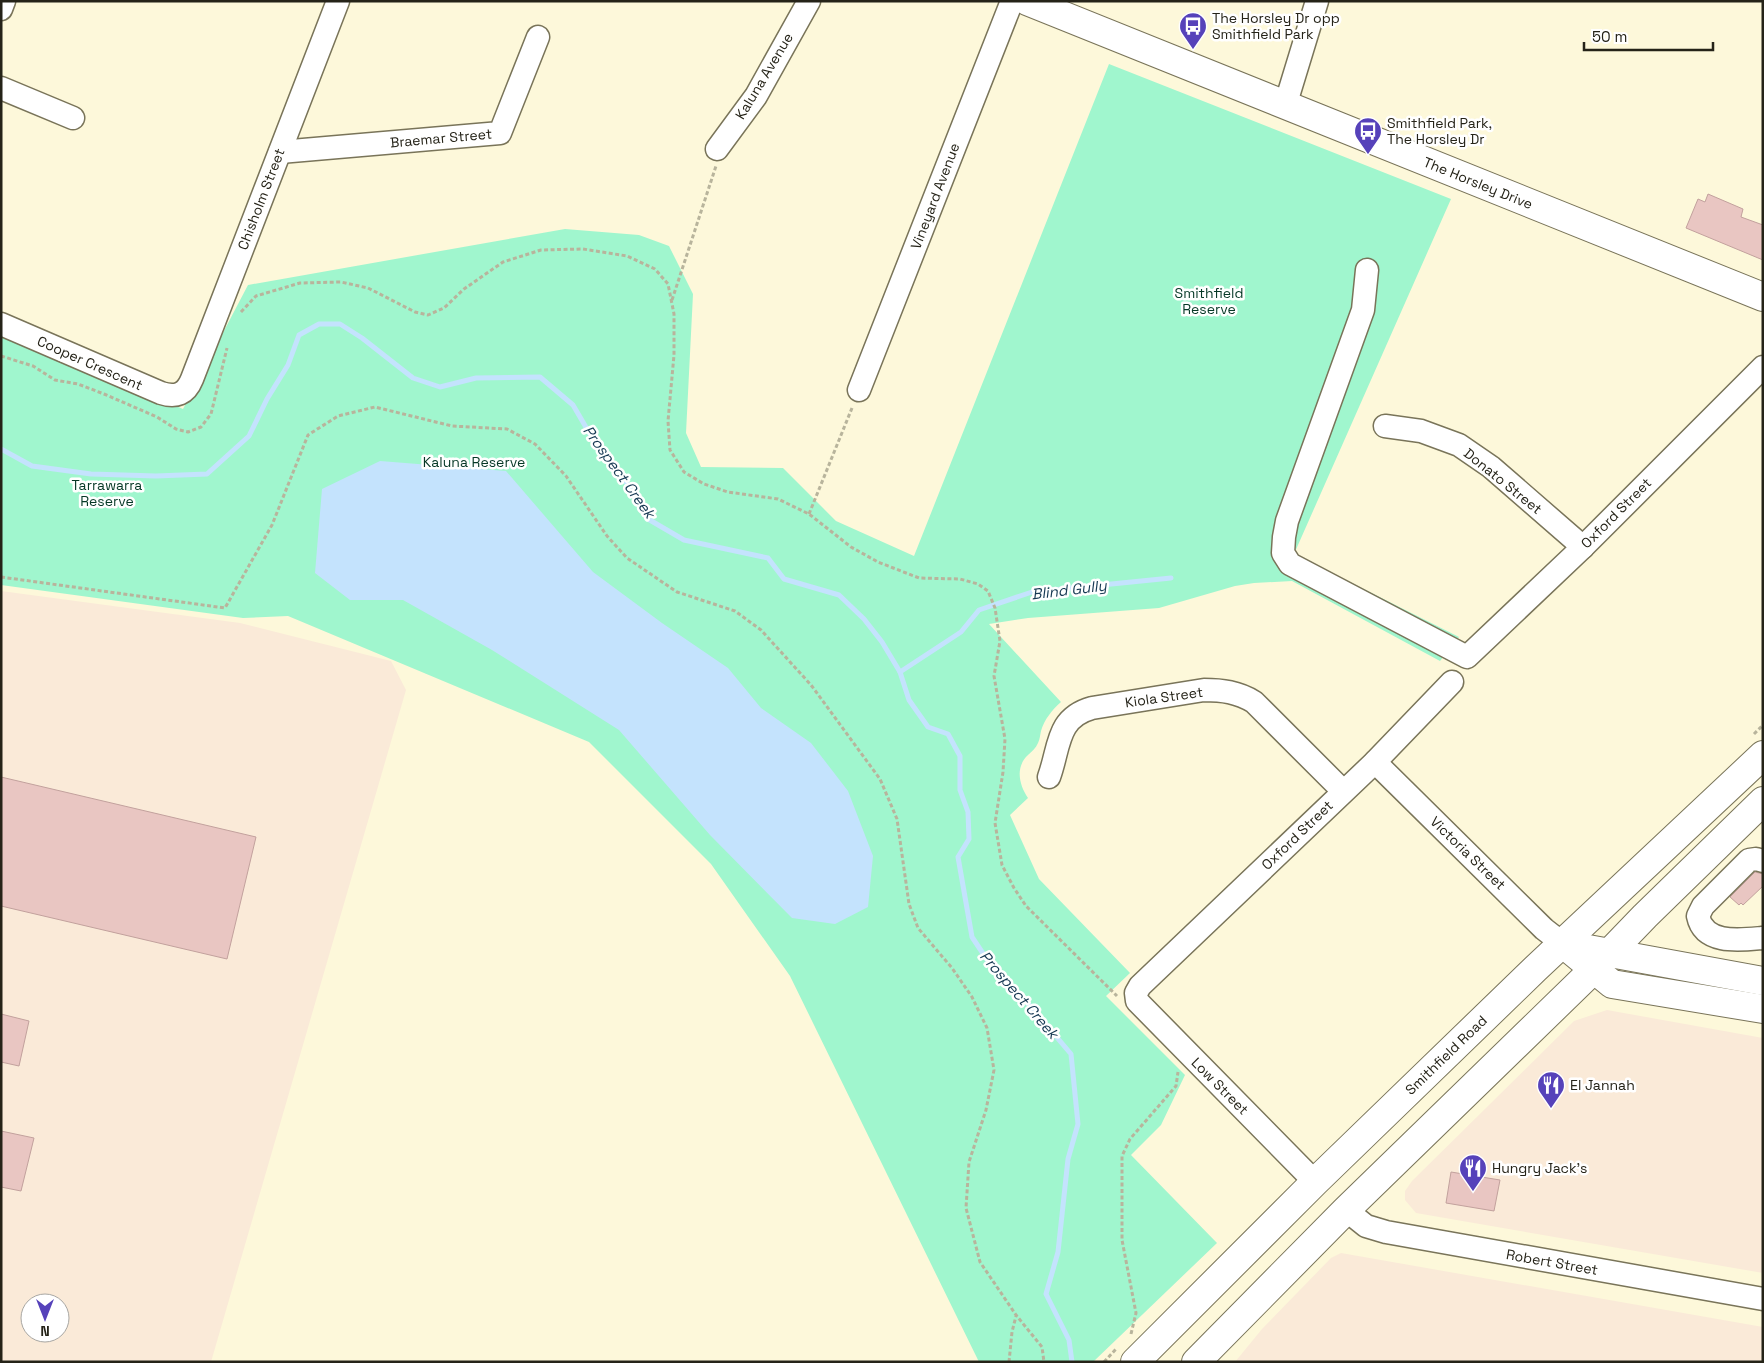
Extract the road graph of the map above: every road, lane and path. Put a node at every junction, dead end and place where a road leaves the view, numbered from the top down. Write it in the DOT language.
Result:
graph roads {
  1 [pos="4,1"];
  2 [pos="338,1"];
  3 [pos="809,1"];
  4 [pos="1012,1"];
  5 [pos="1027,1"];
  6 [pos="1317,1"];
  7 [pos="1,9"];
  8 [pos="538,37"];
  9 [pos="1,88"];
  10 [pos="1286,106"];
  11 [pos="73,118"];
  12 [pos="717,149"];
  13 [pos="280,152"];
  14 [pos="1367,270"];
  15 [pos="1763,297"];
  16 [pos="672,301"];
  17 [pos="237,319"];
  18 [pos="1,324"];
  19 [pos="228,344"];
  20 [pos="1,356"];
  21 [pos="1763,367"];
  22 [pos="859,390"];
  23 [pos="181,394"];
  24 [pos="1385,426"];
  25 [pos="809,514"];
  26 [pos="1582,547"];
  27 [pos="1,577"];
  28 [pos="1452,682"];
  29 [pos="1763,755"];
  30 [pos="1375,762"];
  31 [pos="1049,777"];
  32 [pos="1343,791"];
  33 [pos="1763,801"];
  34 [pos="1763,861"];
  35 [pos="1762,938"];
  36 [pos="1562,943"];
  37 [pos="1601,962"];
  38 [pos="1763,981"];
  39 [pos="1140,986"];
  40 [pos="1122,1002"];
  41 [pos="1763,1009"];
  42 [pos="1177,1066"];
  43 [pos="1315,1182"];
  44 [pos="1346,1210"];
  45 [pos="1763,1299"];
  46 [pos="1016,1315"];
  47 [pos="1130,1334"];
  48 [pos="1126,1355"];
  49 [pos="1009,1362"];
  50 [pos="1044,1362"];
  51 [pos="1104,1362"];
  52 [pos="1196,1362"];
  1 -- 7 [label="street"];
  2 -- 13 [label="street, Chisholm Street"];
  3 -- 12 [label="street, Kaluna Avenue"];
  4 -- 22 [label="street, Vineyard Avenue"];
  5 -- 10 [label="main road, The Horsley Drive"];
  6 -- 10 [label="street"];
  8 -- 13 [label="street, Braemar Street"];
  9 -- 11 [label="street"];
  10 -- 15 [label="main road, The Horsley Drive"];
  12 -- 16 [label="path"];
  13 -- 23 [label="street, Chisholm Street"];
  14 -- 26 [label="street, Oxford Street"];
  16 -- 17 [label="path"];
  16 -- 25 [label="path"];
  18 -- 23 [label="street, Cooper Crescent"];
  19 -- 20 [label="path"];
  21 -- 26 [label="street, Oxford Street"];
  22 -- 25 [label="path"];
  24 -- 26 [label="street, Donato Street"];
  25 -- 40 [label="path"];
  27 -- 46 [label="path"];
  28 -- 30 [label="street, Oxford Street"];
  29 -- 36 [label="main road, Smithfield Road"];
  30 -- 32 [label="street, Oxford Street"];
  30 -- 36 [label="street, Victoria Street"];
  31 -- 32 [label="street, Kiola Street"];
  32 -- 39 [label="street, Oxford Street"];
  33 -- 37 [label="main road"];
  34 -- 35 [label="street"];
  36 -- 37 [label="main road, Victoria Street"];
  36 -- 43 [label="main road, Smithfield Road"];
  37 -- 38 [label="main road, Victoria Street"];
  37 -- 41 [label="main road, Victoria Street"];
  37 -- 44 [label="main road"];
  39 -- 43 [label="street, Low Street"];
  42 -- 47 [label="path"];
  43 -- 48 [label="main road, Smithfield Road"];
  44 -- 45 [label="street, Robert Street"];
  44 -- 52 [label="main road"];
  46 -- 49 [label="path"];
  46 -- 50 [label="path"];
  48 -- 51 [label="path"];
}
